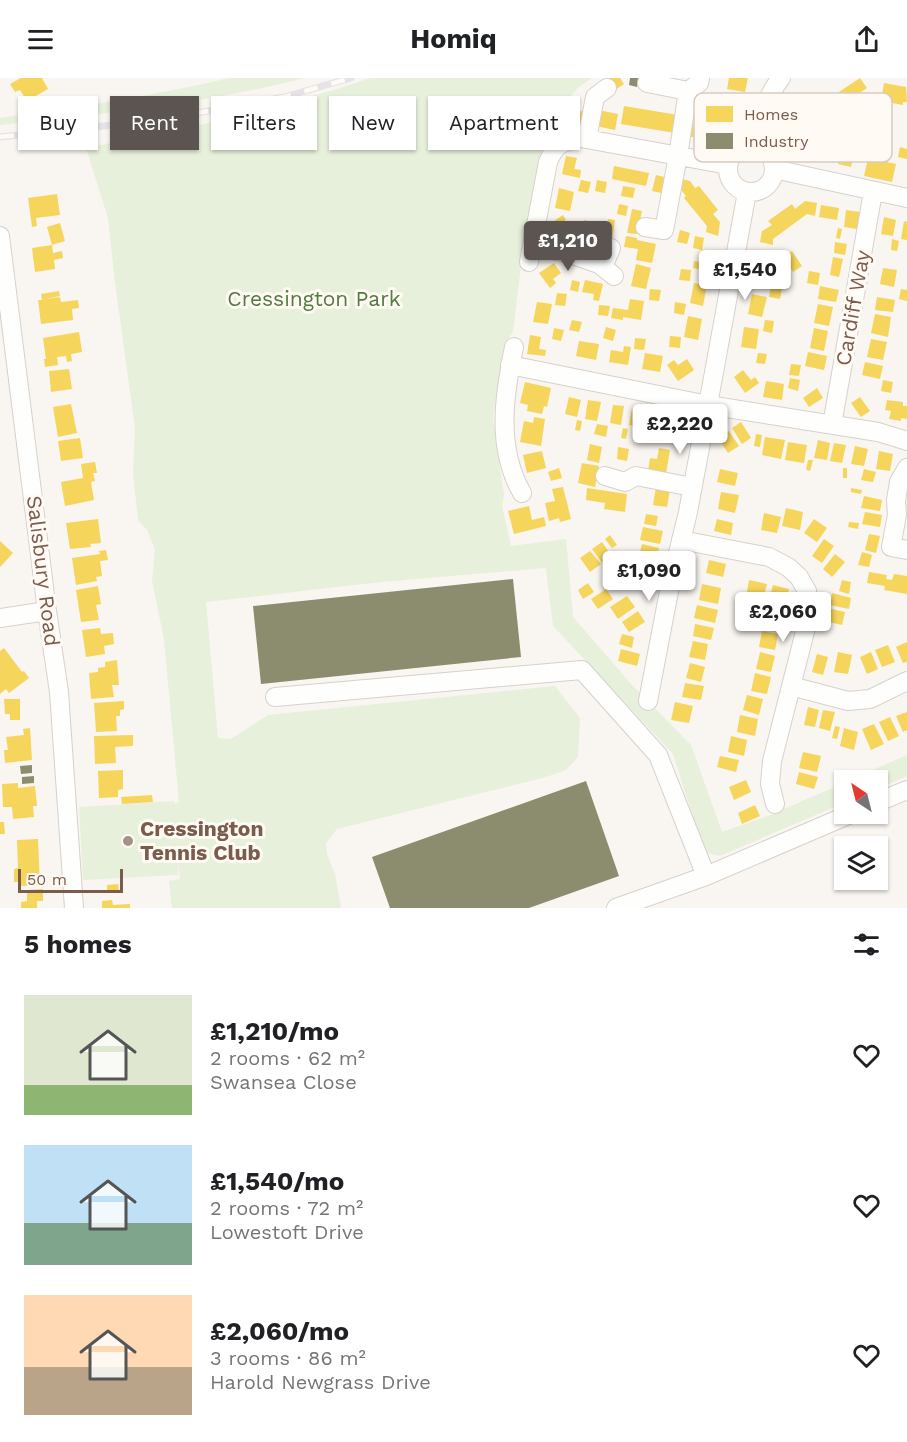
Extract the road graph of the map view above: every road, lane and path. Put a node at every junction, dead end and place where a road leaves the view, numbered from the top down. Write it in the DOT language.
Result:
graph roads {
  1 [pos="781,78"];
  2 [pos="647,83"];
  3 [pos="694,85"];
  4 [pos="607,88"];
  5 [pos="772,93"];
  6 [pos="586,139"];
  7 [pos="678,156"];
  8 [pos="694,159"];
  9 [pos="711,162"];
  10 [pos="729,162"];
  11 [pos="772,162"];
  12 [pos="728,165"];
  13 [pos="774,169"];
  14 [pos="747,192"];
  15 [pos="873,192"];
  16 [pos="907,198"];
  17 [pos="645,227"];
  18 [pos="0,236"];
  19 [pos="611,248"];
  20 [pos="514,347"];
  21 [pos="510,365"];
  22 [pos="708,405"];
  23 [pos="832,424"];
  24 [pos="907,441"];
  25 [pos="907,468"];
  26 [pos="604,476"];
  27 [pos="692,487"];
  28 [pos="522,494"];
  29 [pos="681,540"];
  30 [pos="907,550"];
  31 [pos="47,611"];
  32 [pos="0,618"];
  33 [pos="907,681"];
  34 [pos="791,686"];
  35 [pos="275,697"];
  36 [pos="648,701"];
  37 [pos="907,790"];
  38 [pos="888,798"];
  39 [pos="775,804"];
  40 [pos="834,821"];
  41 [pos="706,876"];
  42 [pos="74,908"];
  43 [pos="616,908"];
  1 -- 5 [label="street"];
  2 -- 3 [label="street"];
  3 -- 7 [label="street"];
  4 -- 6 [label="street"];
  6 -- 7 [label="street"];
  6 -- 19 [label="street"];
  7 -- 8 [label="street"];
  7 -- 17 [label="street"];
  9 -- 12 [label="street"];
  10 -- 12 [label="street"];
  11 -- 13 [label="street"];
  12 -- 14 [label="street"];
  13 -- 14 [label="street"];
  13 -- 15 [label="street"];
  14 -- 22 [label="street"];
  15 -- 16 [label="street"];
  15 -- 23 [label="street, Cardiff Way"];
  18 -- 31 [label="street, Salisbury Road"];
  20 -- 21 [label="street"];
  21 -- 22 [label="street"];
  21 -- 28 [label="street"];
  22 -- 23 [label="street"];
  22 -- 27 [label="street"];
  23 -- 24 [label="street"];
  25 -- 30 [label="street"];
  26 -- 27 [label="street"];
  27 -- 29 [label="street"];
  29 -- 34 [label="street"];
  29 -- 36 [label="street"];
  31 -- 32 [label="street"];
  31 -- 42 [label="street, Salisbury Road"];
  33 -- 34 [label="street"];
  34 -- 39 [label="street"];
  35 -- 41 [label="street"];
  37 -- 38 [label="street"];
  40 -- 41 [label="street"];
  41 -- 43 [label="street"];
}
